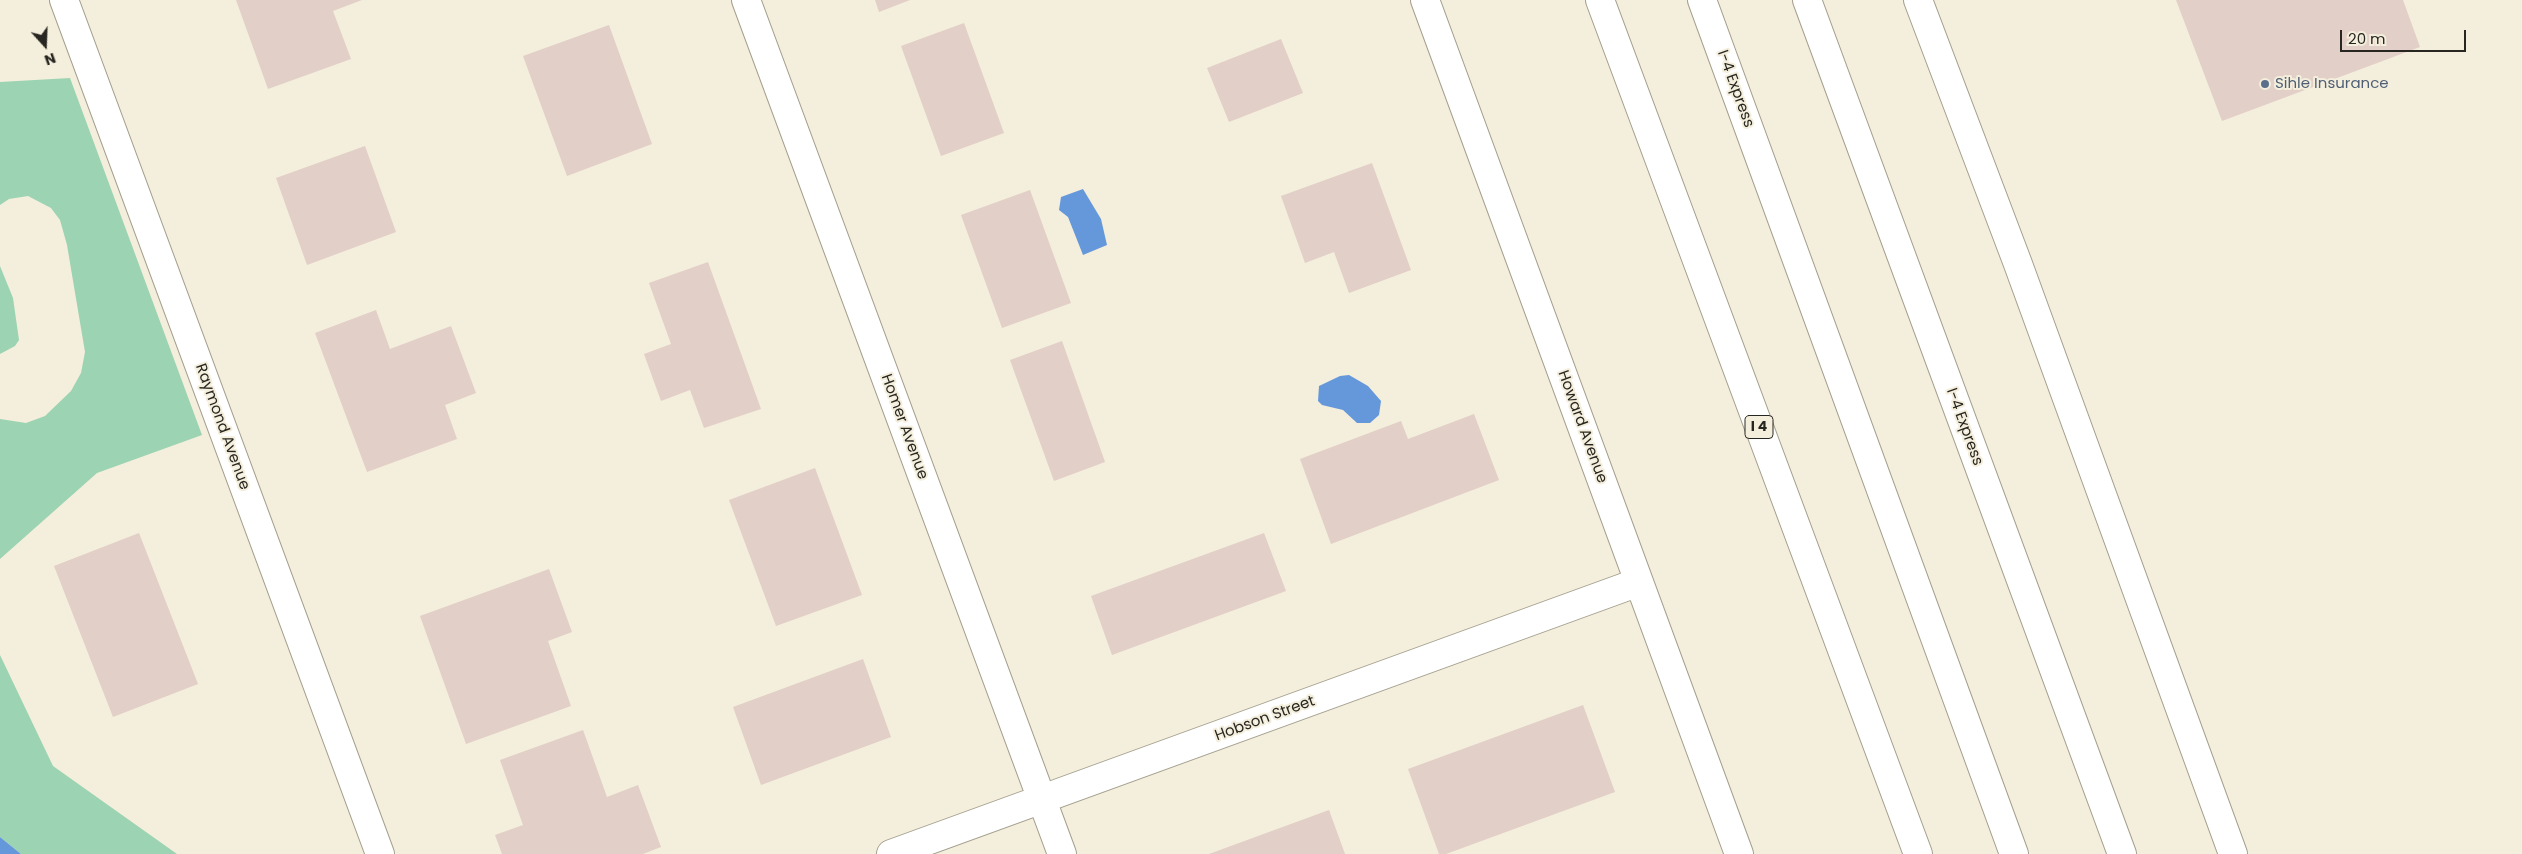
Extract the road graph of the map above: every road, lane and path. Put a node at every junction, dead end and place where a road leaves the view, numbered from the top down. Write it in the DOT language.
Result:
graph roads {
  1 [pos="64,0"];
  2 [pos="746,0"];
  3 [pos="1425,0"];
  4 [pos="1600,0"];
  5 [pos="1702,0"];
  6 [pos="1806,0"];
  7 [pos="1918,0"];
  8 [pos="1639,582"];
  9 [pos="1043,800"];
  10 [pos="380,854"];
  11 [pos="891,854"];
  12 [pos="1062,854"];
  13 [pos="1739,854"];
  14 [pos="1918,854"];
  15 [pos="2014,854"];
  16 [pos="2122,854"];
  17 [pos="2233,854"];
  1 -- 10 [label="main road, Raymond Avenue"];
  2 -- 9 [label="main road, Homer Avenue"];
  3 -- 8 [label="main road, Howard Avenue"];
  4 -- 14 [label="main road, I 4"];
  5 -- 15 [label="main road, I-4 Express"];
  6 -- 16 [label="main road, I-4 Express"];
  7 -- 17 [label="main road"];
  8 -- 9 [label="main road, Hobson Street"];
  8 -- 13 [label="main road, Howard Avenue"];
  9 -- 11 [label="main road, Hobson Street"];
  9 -- 12 [label="main road, Homer Avenue"];
}
